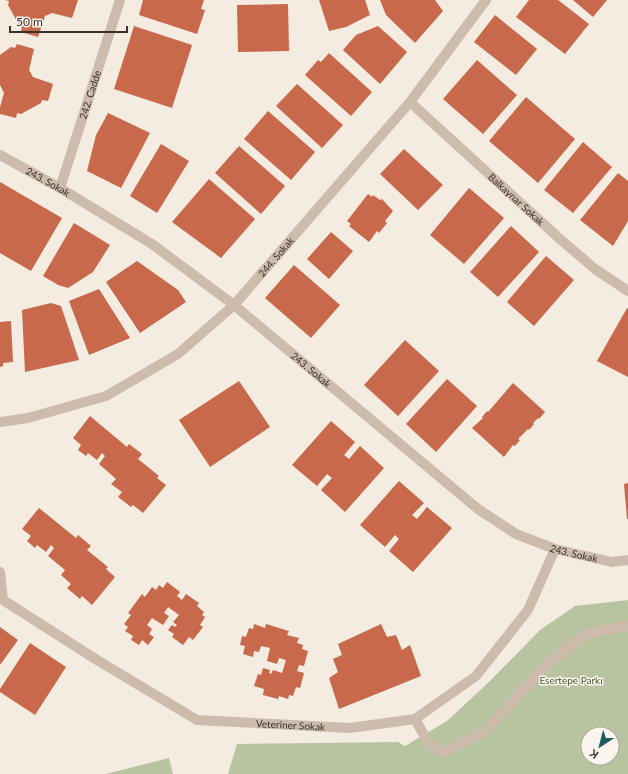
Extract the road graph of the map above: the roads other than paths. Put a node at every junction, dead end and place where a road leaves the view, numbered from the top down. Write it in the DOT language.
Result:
graph roads {
  1 [pos="120,0"];
  2 [pos="486,0"];
  3 [pos="410,102"];
  4 [pos="0,155"];
  5 [pos="60,188"];
  6 [pos="628,291"];
  7 [pos="234,305"];
  8 [pos="0,422"];
  9 [pos="555,549"];
  10 [pos="628,560"];
  11 [pos="0,572"];
  12 [pos="1,599"];
  13 [pos="628,626"];
  14 [pos="415,719"];
  1 -- 5 [label="street, 242. Cadde"];
  2 -- 3 [label="street, 244. Sokak"];
  3 -- 6 [label="street, Balkaynar Sokak"];
  3 -- 7 [label="street, 244. Sokak"];
  4 -- 5 [label="street, 243. Sokak"];
  5 -- 7 [label="street, 243. Sokak"];
  7 -- 8 [label="street, 244. Sokak"];
  7 -- 9 [label="street, 243. Sokak"];
  9 -- 10 [label="street, 243. Sokak"];
  9 -- 14 [label="street, Veteriner Sokak"];
  11 -- 12 [label="street, Veteriner Sokak"];
  12 -- 14 [label="street, Veteriner Sokak"];
  13 -- 14 [label="street"];
}
